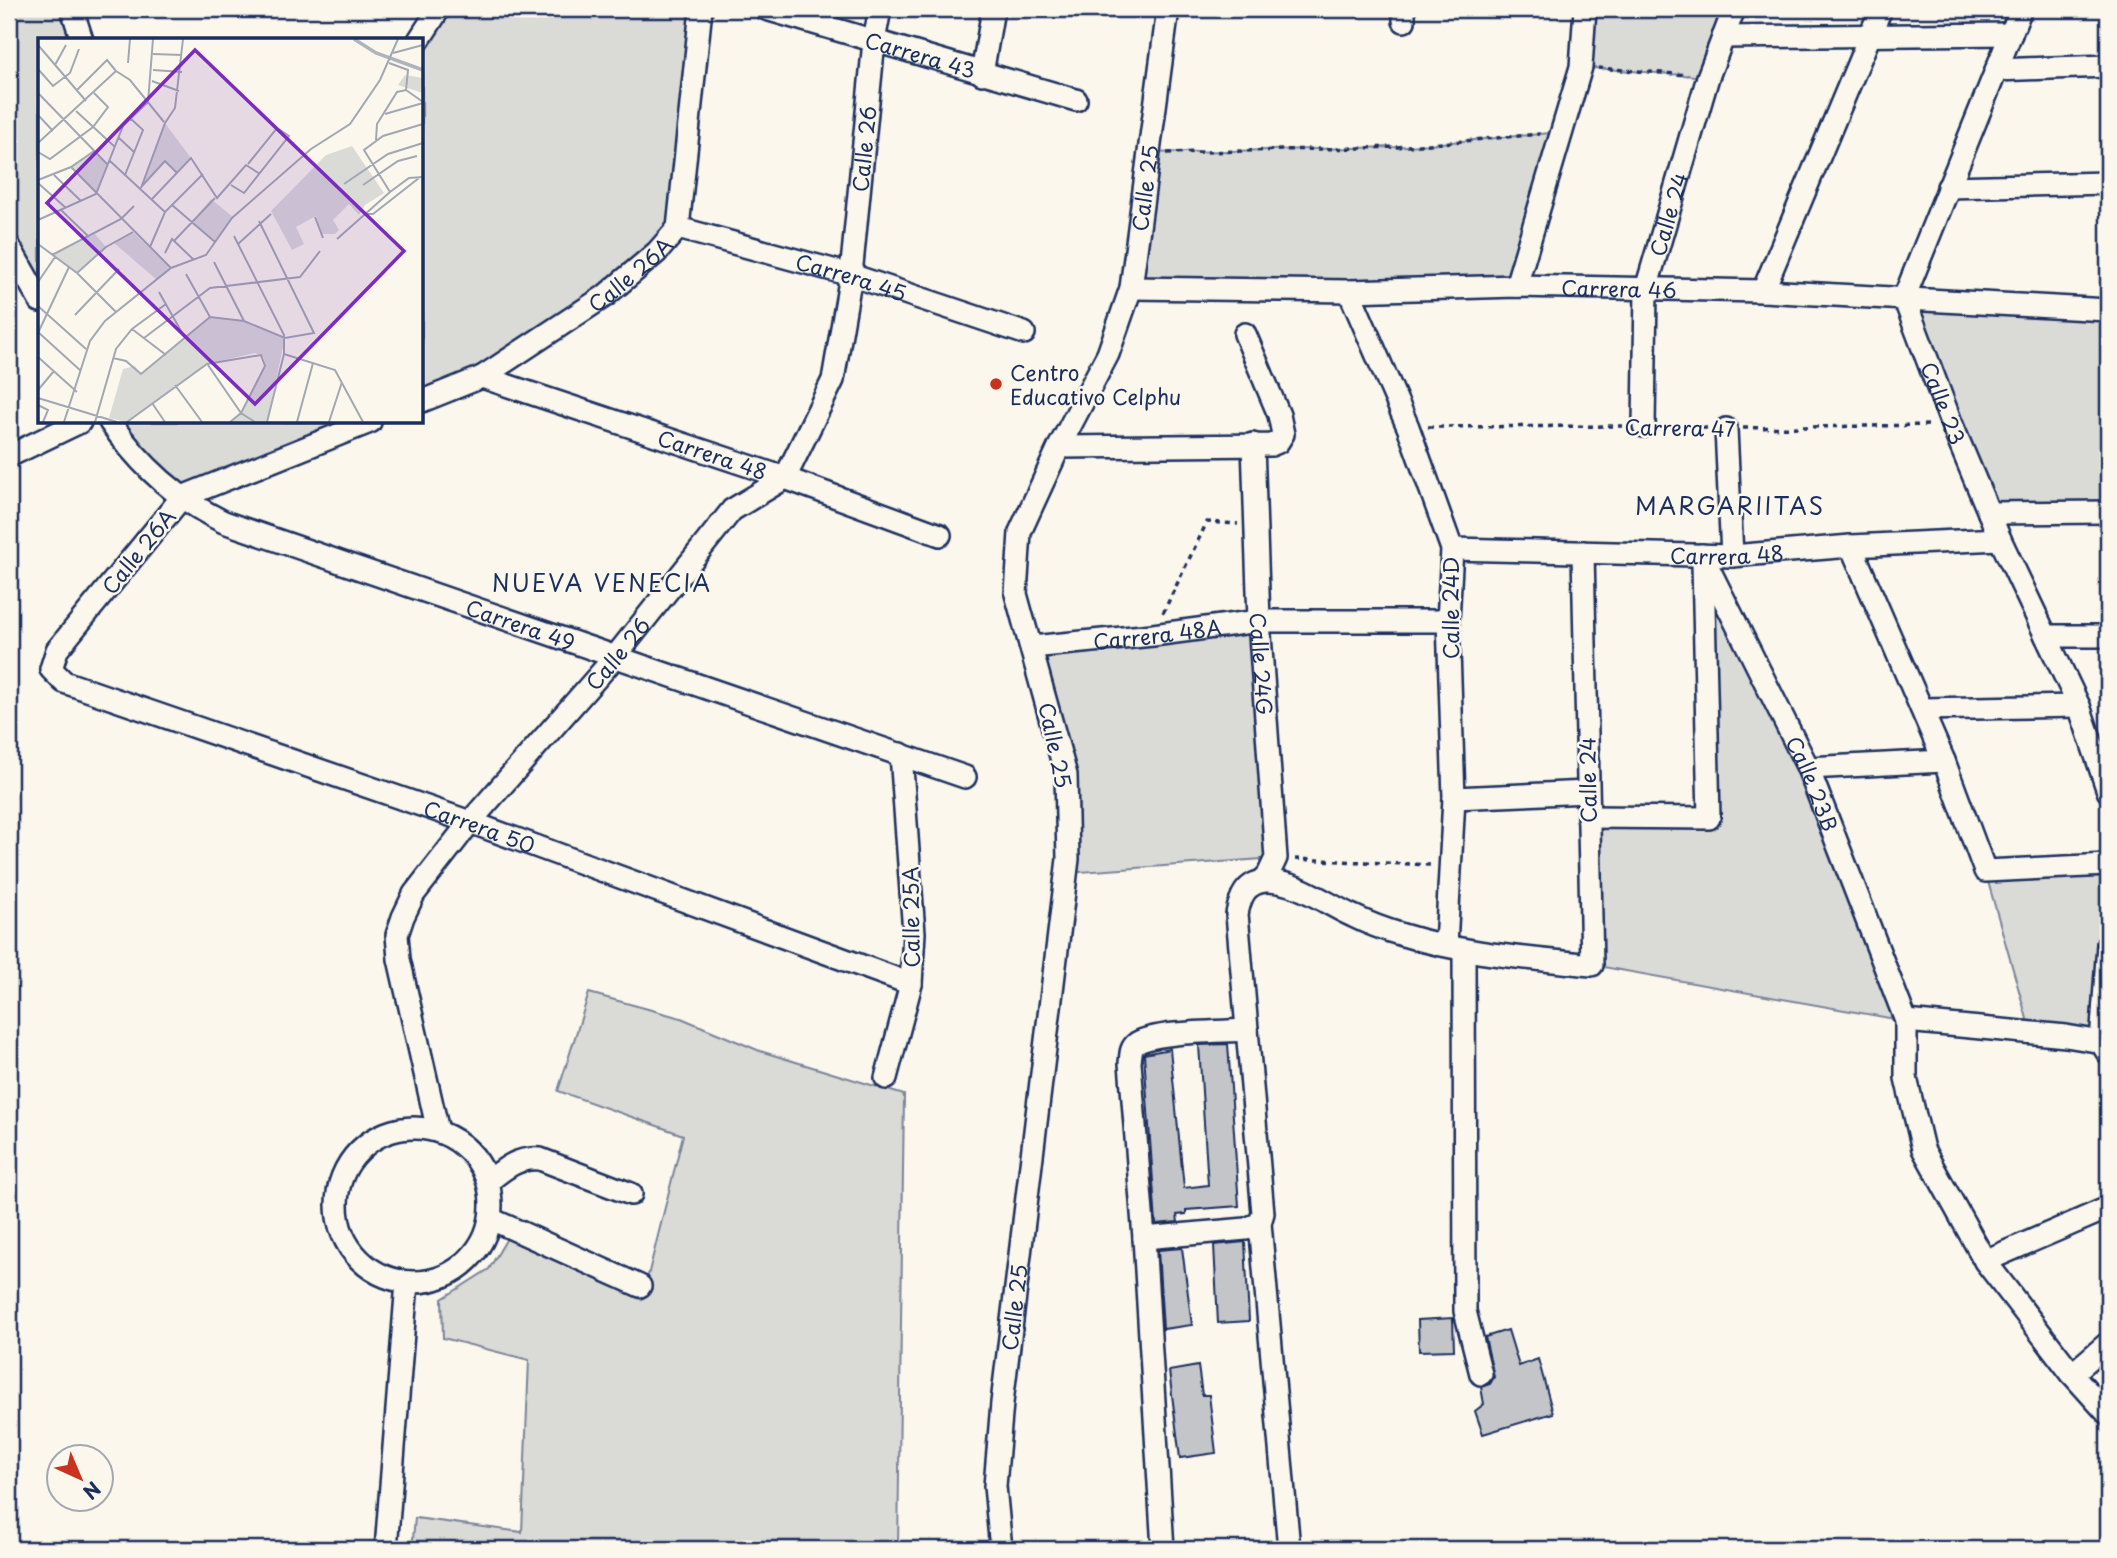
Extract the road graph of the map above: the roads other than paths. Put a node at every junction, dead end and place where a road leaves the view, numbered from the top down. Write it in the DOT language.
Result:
graph roads {
  1 [pos="72,9"];
  2 [pos="439,9"];
  3 [pos="701,9"];
  4 [pos="766,9"];
  5 [pos="880,9"];
  6 [pos="993,9"];
  7 [pos="1168,9"];
  8 [pos="1585,9"];
  9 [pos="1734,9"];
  10 [pos="1881,9"];
  11 [pos="2021,9"];
  12 [pos="2011,34"];
  13 [pos="1869,36"];
  14 [pos="1723,37"];
  15 [pos="81,38"];
  16 [pos="420,38"];
  17 [pos="874,41"];
  18 [pos="2108,65"];
  19 [pos="1996,70"];
  20 [pos="982,74"];
  21 [pos="1076,100"];
  22 [pos="2108,183"];
  23 [pos="1948,187"];
  24 [pos="677,228"];
  25 [pos="9,246"];
  26 [pos="851,275"];
  27 [pos="1516,286"];
  28 [pos="1131,288"];
  29 [pos="1646,289"];
  30 [pos="1349,291"];
  31 [pos="1763,291"];
  32 [pos="38,297"];
  33 [pos="1904,298"];
  34 [pos="2108,310"];
  35 [pos="1024,333"];
  36 [pos="1245,334"];
  37 [pos="482,377"];
  38 [pos="424,400"];
  39 [pos="76,424"];
  40 [pos="112,424"];
  41 [pos="365,424"];
  42 [pos="1644,426"];
  43 [pos="1726,429"];
  44 [pos="1254,444"];
  45 [pos="1059,447"];
  46 [pos="9,456"];
  47 [pos="785,478"];
  48 [pos="182,497"];
  49 [pos="2108,512"];
  50 [pos="1989,513"];
  51 [pos="940,535"];
  52 [pos="2000,540"];
  53 [pos="1851,547"];
  54 [pos="1452,549"];
  55 [pos="1583,552"];
  56 [pos="1702,555"];
  57 [pos="1732,556"];
  58 [pos="1259,621"];
  59 [pos="1448,621"];
  60 [pos="2046,636"];
  61 [pos="2108,636"];
  62 [pos="1032,647"];
  63 [pos="615,657"];
  64 [pos="51,669"];
  65 [pos="2079,706"];
  66 [pos="1922,709"];
  67 [pos="901,754"];
  68 [pos="1944,761"];
  69 [pos="1808,768"];
  70 [pos="965,776"];
  71 [pos="2108,791"];
  72 [pos="1587,792"];
  73 [pos="1454,798"];
  74 [pos="1588,817"];
  75 [pos="470,822"];
  76 [pos="2108,865"];
  77 [pos="1262,881"];
  78 [pos="2108,944"];
  79 [pos="1455,948"];
  80 [pos="911,984"];
  81 [pos="1906,1021"];
  82 [pos="1247,1030"];
  83 [pos="2106,1046"];
  84 [pos="886,1078"];
  85 [pos="438,1131"];
  86 [pos="489,1181"];
  87 [pos="631,1194"];
  88 [pos="2108,1208"];
  89 [pos="491,1219"];
  90 [pos="1260,1223"];
  91 [pos="1144,1238"];
  92 [pos="1985,1261"];
  93 [pos="407,1282"];
  94 [pos="640,1286"];
  95 [pos="2108,1343"];
  96 [pos="1481,1374"];
  97 [pos="2073,1374"];
  98 [pos="2108,1413"];
  99 [pos="386,1549"];
  100 [pos="1001,1549"];
  101 [pos="1163,1549"];
  102 [pos="1289,1549"];
  1 -- 15 [label="street"];
  2 -- 16 [label="street"];
  3 -- 24 [label="street, Calle 26A"];
  4 -- 17 [label="street, Carrera 43"];
  5 -- 17 [label="street, Calle 26"];
  6 -- 20 [label="street"];
  7 -- 28 [label="street, Calle 25"];
  8 -- 27 [label="street"];
  9 -- 14 [label="street, Calle 24"];
  10 -- 13 [label="street"];
  11 -- 12 [label="street"];
  12 -- 13 [label="street"];
  12 -- 19 [label="street"];
  13 -- 14 [label="street"];
  13 -- 31 [label="street"];
  14 -- 29 [label="street, Calle 24"];
  17 -- 20 [label="street, Carrera 43"];
  17 -- 26 [label="street, Calle 26"];
  18 -- 19 [label="street"];
  19 -- 23 [label="street"];
  20 -- 21 [label="street, Carrera 43"];
  22 -- 23 [label="street"];
  23 -- 33 [label="street"];
  24 -- 26 [label="street, Carrera 45"];
  24 -- 37 [label="street, Calle 26A"];
  25 -- 32 [label="street"];
  26 -- 35 [label="street, Carrera 45"];
  26 -- 47 [label="street, Calle 26"];
  27 -- 29 [label="street, Carrera 46"];
  27 -- 30 [label="street, Carrera 46"];
  28 -- 30 [label="street, Carrera 46"];
  28 -- 45 [label="street, Calle 25"];
  29 -- 31 [label="street, Carrera 46"];
  29 -- 42 [label="street, Calle 24"];
  30 -- 54 [label="street, Calle 24D"];
  31 -- 33 [label="street, Carrera 46"];
  33 -- 34 [label="street, Carrera 46"];
  33 -- 50 [label="street, Calle 23"];
  36 -- 44 [label="street"];
  37 -- 38 [label="street, Calle 26A"];
  37 -- 47 [label="street, Carrera 48"];
  39 -- 46 [label="street"];
  40 -- 48 [label="street, Carrera 49"];
  41 -- 48 [label="street, Calle 26A"];
  43 -- 57 [label="street"];
  44 -- 45 [label="street"];
  44 -- 58 [label="street, Calle 24G"];
  45 -- 62 [label="street, Calle 25"];
  47 -- 51 [label="street, Carrera 48"];
  47 -- 63 [label="street, Calle 26"];
  48 -- 63 [label="street, Carrera 49"];
  48 -- 64 [label="street, Calle 26A"];
  49 -- 50 [label="street"];
  50 -- 52 [label="street, Calle 23"];
  52 -- 53 [label="street, Carrera 48"];
  52 -- 60 [label="street, Calle 23"];
  53 -- 57 [label="street, Carrera 48"];
  53 -- 66 [label="street"];
  54 -- 55 [label="street, Carrera 48"];
  54 -- 59 [label="street, Calle 24D"];
  55 -- 56 [label="street, Carrera 48"];
  55 -- 72 [label="street, Calle 24"];
  56 -- 57 [label="street, Carrera 48"];
  56 -- 69 [label="street, Calle 23B"];
  56 -- 74 [label="street"];
  58 -- 59 [label="street, Carrera 48A"];
  58 -- 62 [label="street, Carrera 48A"];
  58 -- 77 [label="street, Calle 24G"];
  59 -- 73 [label="street, Calle 24D"];
  60 -- 61 [label="street"];
  60 -- 65 [label="street, Calle 23"];
  62 -- 100 [label="street, Calle 25"];
  63 -- 67 [label="street, Carrera 49"];
  63 -- 75 [label="street, Calle 26"];
  64 -- 75 [label="street, Carrera 50"];
  65 -- 66 [label="street"];
  65 -- 71 [label="street, Calle 23"];
  66 -- 68 [label="street"];
  67 -- 70 [label="street, Carrera 49"];
  67 -- 80 [label="street, Calle 25A"];
  68 -- 69 [label="street"];
  68 -- 76 [label="street"];
  69 -- 81 [label="street, Calle 23B"];
  72 -- 73 [label="street"];
  72 -- 74 [label="street, Calle 24"];
  73 -- 79 [label="street, Calle 24D"];
  74 -- 79 [label="street, Calle 24"];
  75 -- 80 [label="street, Carrera 50"];
  75 -- 85 [label="street, Calle 26"];
  77 -- 79 [label="street"];
  77 -- 82 [label="street"];
  78 -- 83 [label="street"];
  79 -- 96 [label="street, Calle 24D"];
  80 -- 84 [label="street, Calle 25A"];
  81 -- 83 [label="street"];
  81 -- 92 [label="street"];
  82 -- 90 [label="street"];
  82 -- 91 [label="street"];
  85 -- 86 [label="street"];
  85 -- 93 [label="street"];
  86 -- 87 [label="street"];
  86 -- 89 [label="street"];
  88 -- 92 [label="street"];
  89 -- 93 [label="street"];
  89 -- 94 [label="street"];
  90 -- 91 [label="street"];
  90 -- 102 [label="street"];
  91 -- 101 [label="street"];
  92 -- 97 [label="street"];
  93 -- 99 [label="street"];
  95 -- 97 [label="street"];
  97 -- 98 [label="street"];
}
